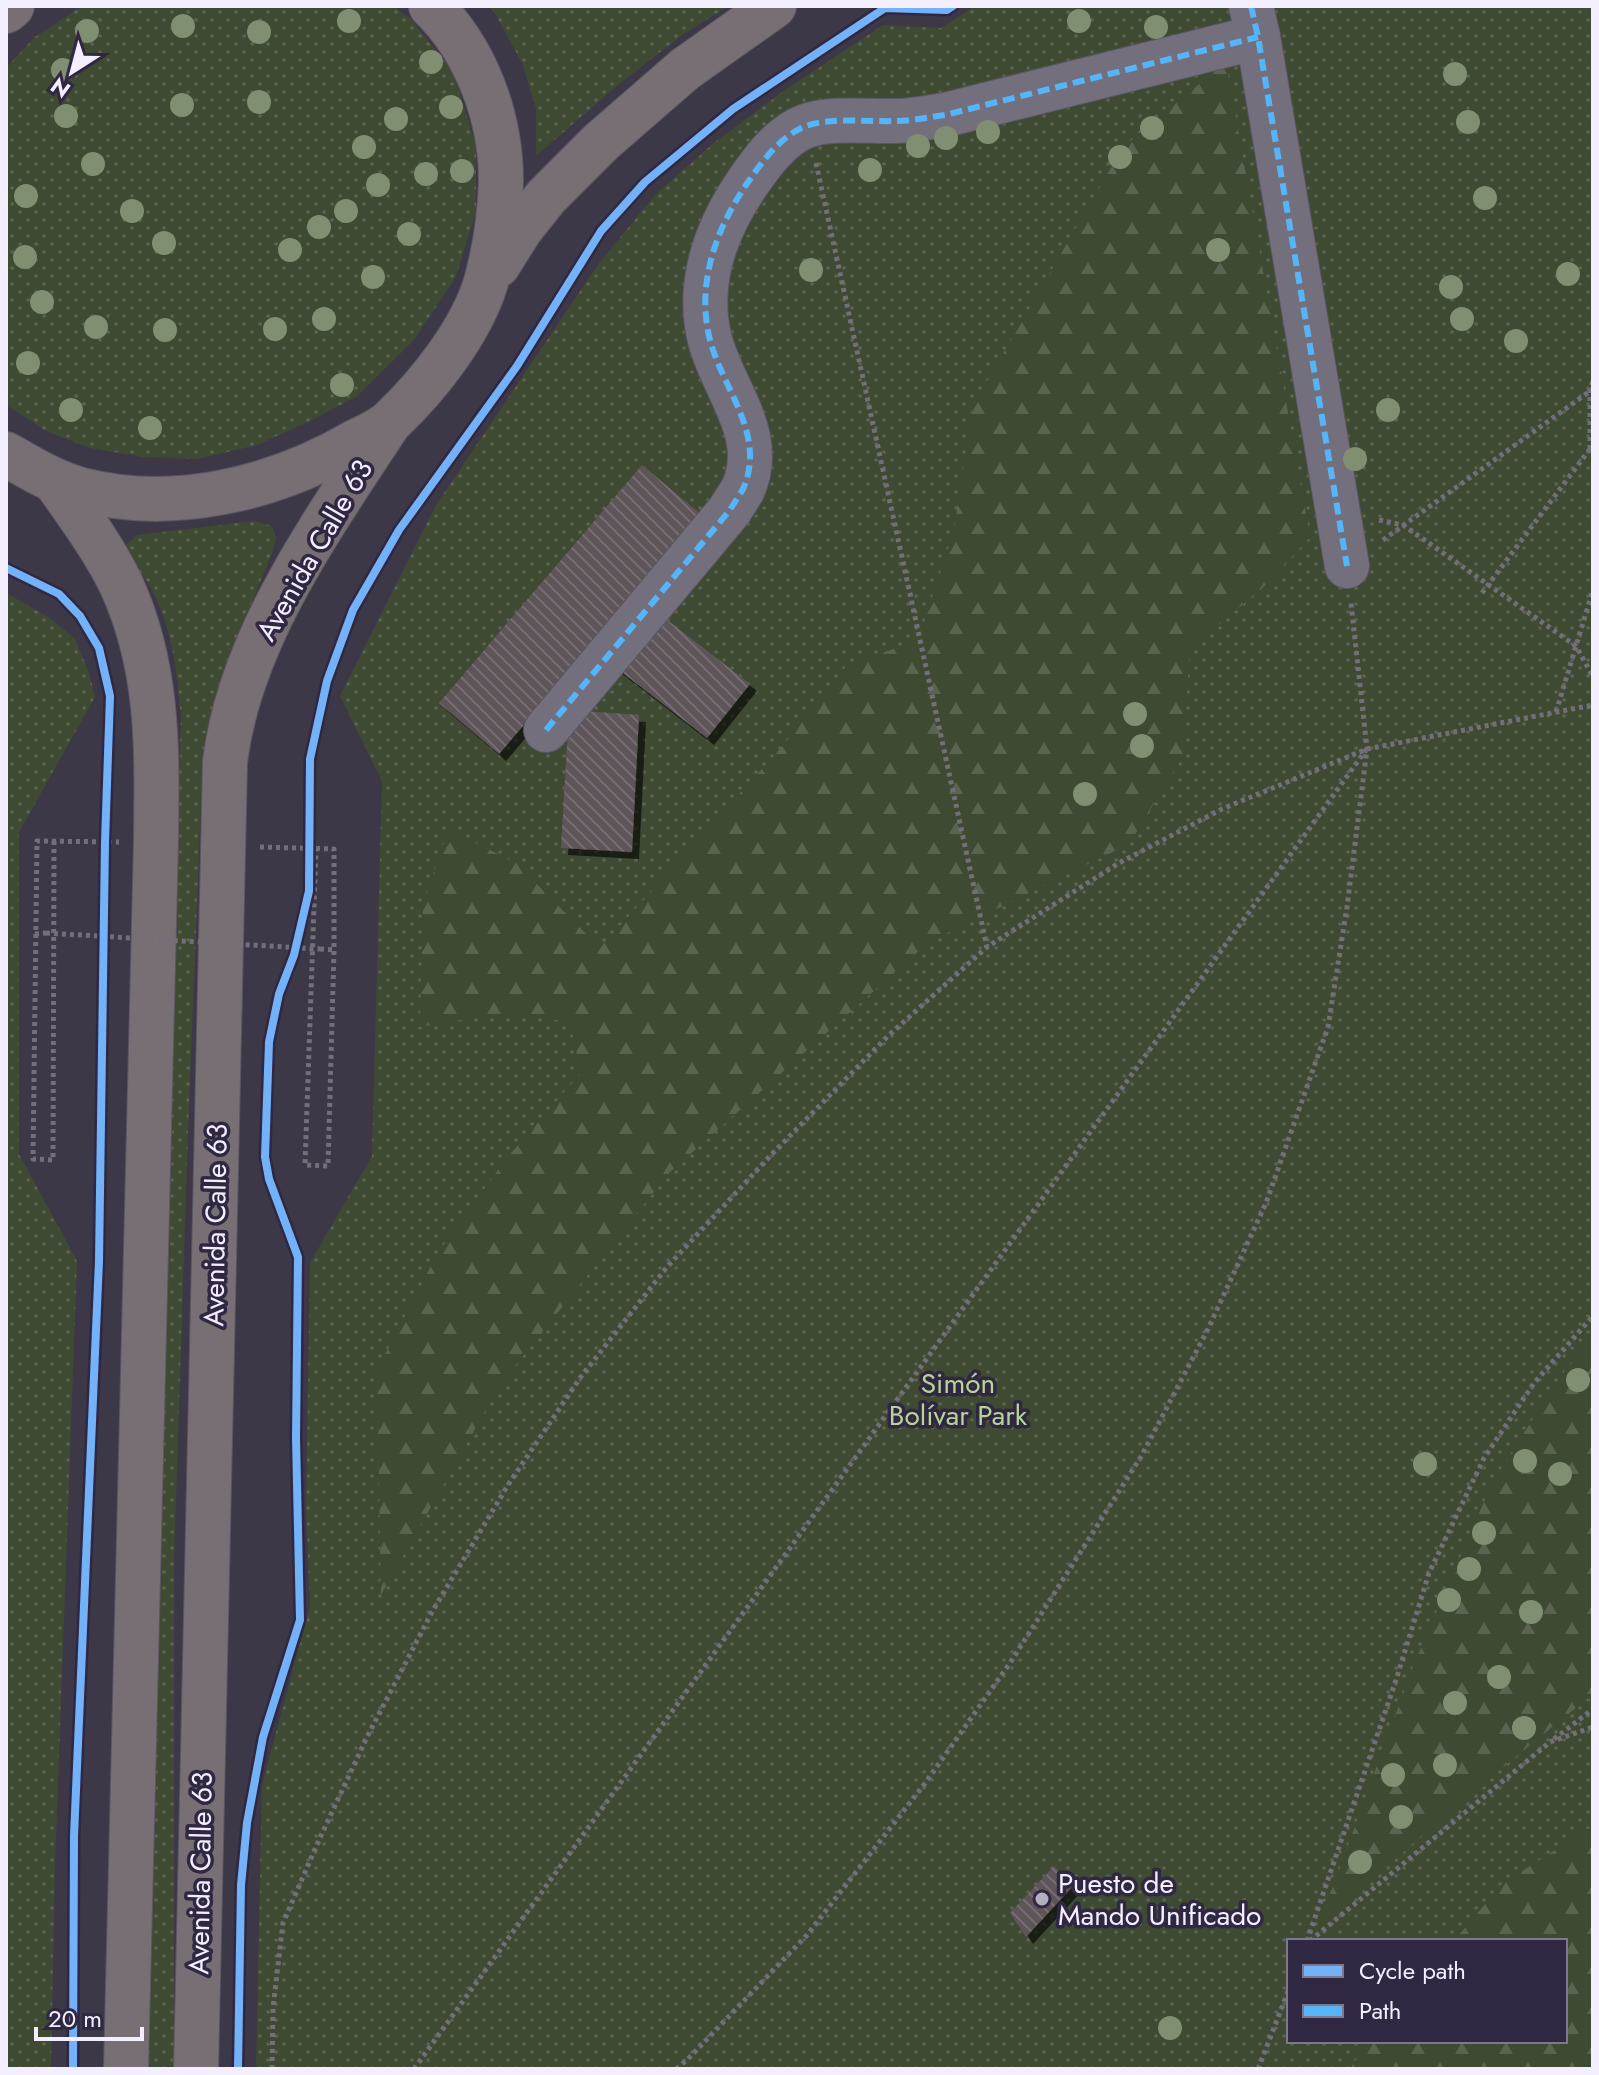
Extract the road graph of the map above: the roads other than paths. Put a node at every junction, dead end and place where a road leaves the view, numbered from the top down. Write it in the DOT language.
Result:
graph roads {
  1 [pos="12,6"];
  2 [pos="431,6"];
  3 [pos="774,6"];
  4 [pos="6,11"];
  5 [pos="1254,21"];
  6 [pos="486,284"];
  7 [pos="389,423"];
  8 [pos="26,472"];
  9 [pos="1347,566"];
  10 [pos="546,730"];
  11 [pos="126,2069"];
  12 [pos="196,2069"];
  1 -- 4 [label="main road"];
  2 -- 6 [label="main road"];
  3 -- 6 [label="main road"];
  5 -- 9 [label="street"];
  5 -- 10 [label="street"];
  6 -- 7 [label="main road"];
  7 -- 8 [label="main road"];
  7 -- 12 [label="main road, Avenida Calle 63"];
  8 -- 11 [label="main road"];
}
